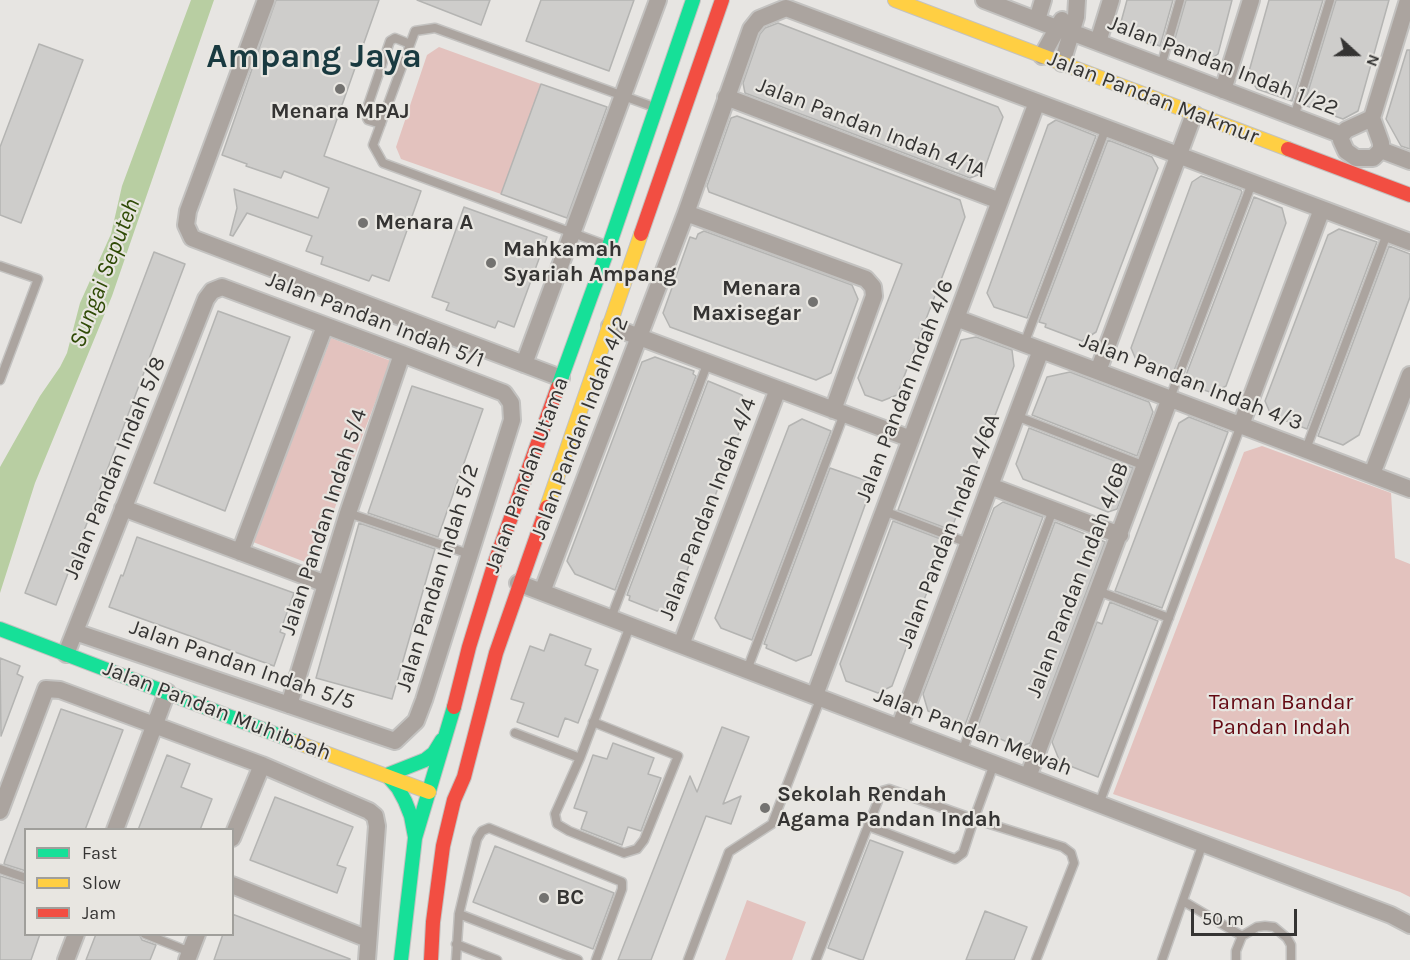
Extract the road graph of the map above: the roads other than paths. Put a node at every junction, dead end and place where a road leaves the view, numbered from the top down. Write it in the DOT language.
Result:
graph roads {
  1 [pos="266,0"];
  2 [pos="658,0"];
  3 [pos="693,0"];
  4 [pos="722,0"];
  5 [pos="896,0"];
  6 [pos="984,0"];
  7 [pos="1043,0"];
  8 [pos="1076,0"];
  9 [pos="1111,0"];
  10 [pos="1180,0"];
  11 [pos="1240,0"];
  12 [pos="1251,0"];
  13 [pos="1330,0"];
  14 [pos="1408,0"];
  15 [pos="1037,20"];
  16 [pos="1065,31"];
  17 [pos="1098,42"];
  18 [pos="410,44"];
  19 [pos="1042,56"];
  20 [pos="1062,63"];
  21 [pos="1161,66"];
  22 [pos="1218,88"];
  23 [pos="623,95"];
  24 [pos="726,97"];
  25 [pos="1037,102"];
  26 [pos="656,108"];
  27 [pos="1194,114"];
  28 [pos="1294,117"];
  29 [pos="1372,118"];
  30 [pos="381,124"];
  31 [pos="1106,128"];
  32 [pos="1342,135"];
  33 [pos="1381,150"];
  34 [pos="1179,155"];
  35 [pos="1410,161"];
  36 [pos="1353,165"];
  37 [pos="1252,183"];
  38 [pos="1410,195"];
  39 [pos="1000,201"];
  40 [pos="1322,209"];
  41 [pos="686,213"];
  42 [pos="573,233"];
  43 [pos="1387,234"];
  44 [pos="1410,242"];
  45 [pos="609,246"];
  46 [pos="0,266"];
  47 [pos="206,299"];
  48 [pos="956,318"];
  49 [pos="325,326"];
  50 [pos="610,326"];
  51 [pos="639,336"];
  52 [pos="1024,344"];
  53 [pos="1041,350"];
  54 [pos="402,354"];
  55 [pos="708,362"];
  56 [pos="524,364"];
  57 [pos="1098,371"];
  58 [pos="1410,375"];
  59 [pos="561,378"];
  60 [pos="0,380"];
  61 [pos="778,389"];
  62 [pos="1406,396"];
  63 [pos="1170,398"];
  64 [pos="838,412"];
  65 [pos="1016,416"];
  66 [pos="512,420"];
  67 [pos="1241,425"];
  68 [pos="911,439"];
  69 [pos="1306,449"];
  70 [pos="1145,466"];
  71 [pos="1372,474"];
  72 [pos="990,486"];
  73 [pos="1410,489"];
  74 [pos="123,508"];
  75 [pos="1053,510"];
  76 [pos="884,511"];
  77 [pos="348,513"];
  78 [pos="1119,534"];
  79 [pos="969,543"];
  80 [pos="240,552"];
  81 [pos="469,554"];
  82 [pos="519,583"];
  83 [pos="326,584"];
  84 [pos="1098,591"];
  85 [pos="543,592"];
  86 [pos="611,618"];
  87 [pos="1168,618"];
  88 [pos="630,626"];
  89 [pos="2,630"];
  90 [pos="75,632"];
  91 [pos="681,645"];
  92 [pos="66,654"];
  93 [pos="747,670"];
  94 [pos="167,692"];
  95 [pos="818,696"];
  96 [pos="289,705"];
  97 [pos="593,722"];
  98 [pos="154,725"];
  99 [pos="899,728"];
  100 [pos="447,733"];
  101 [pos="515,733"];
  102 [pos="395,741"];
  103 [pos="962,752"];
  104 [pos="580,758"];
  105 [pos="994,764"];
  106 [pos="261,765"];
  107 [pos="387,775"];
  108 [pos="464,777"];
  109 [pos="1028,777"];
  110 [pos="429,792"];
  111 [pos="1099,804"];
  112 [pos="0,811"];
  113 [pos="974,819"];
  114 [pos="868,826"];
  115 [pos="116,828"];
  116 [pos="234,833"];
  117 [pos="415,838"];
  118 [pos="1203,843"];
  119 [pos="443,846"];
  120 [pos="0,869"];
  121 [pos="24,877"];
  122 [pos="234,886"];
  123 [pos="1183,901"];
  124 [pos="459,914"];
  125 [pos="1410,925"];
  126 [pos="75,936"];
  127 [pos="149,936"];
  128 [pos="195,936"];
  129 [pos="1242,936"];
  130 [pos="368,939"];
  131 [pos="456,944"];
  132 [pos="189,956"];
  133 [pos="66,960"];
  134 [pos="367,960"];
  135 [pos="401,960"];
  136 [pos="431,960"];
  137 [pos="456,960"];
  138 [pos="497,960"];
  139 [pos="578,960"];
  140 [pos="596,960"];
  141 [pos="688,960"];
  142 [pos="816,960"];
  143 [pos="1036,960"];
  144 [pos="1162,960"];
  145 [pos="1236,960"];
  146 [pos="1291,960"];
  1 -- 56 [label="street"];
  2 -- 23 [label="street"];
  3 -- 26 [label="main road, Jalan Pandan Utama"];
  4 -- 50 [label="main road, Jalan Pandan Utama"];
  5 -- 19 [label="main road, Jalan Pandan Makmur"];
  6 -- 15 [label="street, Jalan Pandan Indah 1/22"];
  7 -- 15 [label="street"];
  8 -- 16 [label="street"];
  9 -- 17 [label="street"];
  10 -- 21 [label="lane"];
  11 -- 22 [label="street"];
  12 -- 22 [label="street"];
  13 -- 28 [label="lane"];
  14 -- 29 [label="street"];
  15 -- 16 [label="street, Jalan Pandan Indah 1/22"];
  16 -- 17 [label="street, Jalan Pandan Indah 1/22"];
  16 -- 19 [label="street"];
  16 -- 20 [label="street"];
  17 -- 21 [label="street, Jalan Pandan Indah 1/22"];
  18 -- 23 [label="lane"];
  18 -- 30 [label="lane"];
  18 -- 30 [label="lane"];
  19 -- 20 [label="main road, Jalan Pandan Makmur"];
  20 -- 27 [label="main road, Jalan Pandan Makmur"];
  21 -- 22 [label="street, Jalan Pandan Indah 1/22"];
  22 -- 28 [label="street, Jalan Pandan Indah 1/22"];
  23 -- 26 [label="lane"];
  23 -- 42 [label="street"];
  24 -- 25 [label="street, Jalan Pandan Indah 4/2"];
  24 -- 39 [label="street, Jalan Pandan Indah 4/1A"];
  24 -- 41 [label="street, Jalan Pandan Indah 4/2"];
  25 -- 31 [label="street"];
  25 -- 39 [label="street, Jalan Pandan Indah 4/6"];
  26 -- 45 [label="main road, Jalan Pandan Utama"];
  27 -- 34 [label="street"];
  27 -- 36 [label="main road, Jalan Pandan Makmur"];
  28 -- 32 [label="street, Jalan Pandan Indah 1/22"];
  29 -- 32 [label="street"];
  29 -- 33 [label="street"];
  30 -- 42 [label="lane"];
  31 -- 34 [label="street"];
  31 -- 52 [label="lane"];
  32 -- 36 [label="street, Jalan Pandan Indah 1/22"];
  33 -- 35 [label="street"];
  33 -- 36 [label="street"];
  34 -- 37 [label="street"];
  34 -- 57 [label="street"];
  36 -- 38 [label="main road, Jalan Pandan Makmur"];
  37 -- 40 [label="street"];
  37 -- 63 [label="lane"];
  39 -- 48 [label="street, Jalan Pandan Indah 4/6"];
  40 -- 43 [label="street"];
  40 -- 67 [label="street"];
  41 -- 51 [label="street, Jalan Pandan Indah 4/2"];
  41 -- 64 [label="street"];
  42 -- 45 [label="lane"];
  42 -- 56 [label="street"];
  43 -- 44 [label="street"];
  43 -- 69 [label="lane"];
  45 -- 59 [label="main road, Jalan Pandan Utama"];
  46 -- 60 [label="lane"];
  47 -- 49 [label="street, Jalan Pandan Indah 5/1"];
  47 -- 74 [label="street, Jalan Pandan Indah 5/8"];
  48 -- 52 [label="street, Jalan Pandan Indah 4/3"];
  48 -- 68 [label="street, Jalan Pandan Indah 4/6"];
  49 -- 54 [label="street, Jalan Pandan Indah 5/1"];
  49 -- 80 [label="street"];
  50 -- 51 [label="street"];
  50 -- 59 [label="main road"];
  50 -- 82 [label="main road, Jalan Pandan Utama"];
  51 -- 55 [label="street"];
  51 -- 85 [label="street, Jalan Pandan Indah 4/2"];
  52 -- 53 [label="street, Jalan Pandan Indah 4/3"];
  53 -- 57 [label="street, Jalan Pandan Indah 4/3"];
  53 -- 65 [label="street, Jalan Pandan Indah 4/6A"];
  54 -- 66 [label="street, Jalan Pandan Indah 5/1"];
  54 -- 77 [label="street, Jalan Pandan Indah 5/4"];
  55 -- 61 [label="street"];
  55 -- 86 [label="lane"];
  56 -- 59 [label="street"];
  57 -- 63 [label="street, Jalan Pandan Indah 4/3"];
  58 -- 62 [label="street"];
  59 -- 100 [label="main road, Jalan Pandan Utama"];
  61 -- 64 [label="street"];
  61 -- 91 [label="street, Jalan Pandan Indah 4/4"];
  62 -- 71 [label="street"];
  63 -- 67 [label="street, Jalan Pandan Indah 4/3"];
  63 -- 70 [label="street, Jalan Pandan Indah 4/6B"];
  64 -- 68 [label="street"];
  64 -- 93 [label="lane"];
  65 -- 70 [label="lane"];
  65 -- 72 [label="street, Jalan Pandan Indah 4/6A"];
  66 -- 81 [label="street, Jalan Pandan Indah 5/2"];
  67 -- 69 [label="street, Jalan Pandan Indah 4/3"];
  67 -- 87 [label="lane"];
  68 -- 76 [label="street, Jalan Pandan Indah 4/6"];
  69 -- 71 [label="street, Jalan Pandan Indah 4/3"];
  70 -- 78 [label="street, Jalan Pandan Indah 4/6B"];
  71 -- 73 [label="street, Jalan Pandan Indah 4/3"];
  72 -- 75 [label="street"];
  72 -- 79 [label="street, Jalan Pandan Indah 4/6A"];
  74 -- 80 [label="street"];
  74 -- 90 [label="street, Jalan Pandan Indah 5/8"];
  75 -- 78 [label="street"];
  75 -- 103 [label="lane"];
  76 -- 79 [label="lane"];
  76 -- 95 [label="street, Jalan Pandan Indah 4/6"];
  77 -- 81 [label="lane"];
  77 -- 83 [label="street, Jalan Pandan Indah 5/4"];
  78 -- 84 [label="street, Jalan Pandan Indah 4/6B"];
  79 -- 99 [label="street, Jalan Pandan Indah 4/6A"];
  80 -- 83 [label="street"];
  81 -- 102 [label="street, Jalan Pandan Indah 5/2"];
  82 -- 85 [label="street, Jalan Pandan Mewah"];
  82 -- 108 [label="main road, Jalan Pandan Utama"];
  83 -- 96 [label="street, Jalan Pandan Indah 5/4"];
  84 -- 87 [label="lane"];
  84 -- 109 [label="street, Jalan Pandan Indah 4/6B"];
  85 -- 86 [label="street, Jalan Pandan Mewah"];
  86 -- 88 [label="street, Jalan Pandan Mewah"];
  87 -- 111 [label="lane"];
  88 -- 91 [label="street, Jalan Pandan Mewah"];
  88 -- 97 [label="lane"];
  89 -- 92 [label="main road, Jalan Pandan Muhibbah"];
  90 -- 92 [label="street, Jalan Pandan Indah 5/8"];
  90 -- 96 [label="street, Jalan Pandan Indah 5/5"];
  91 -- 93 [label="street, Jalan Pandan Mewah"];
  92 -- 94 [label="main road, Jalan Pandan Muhibbah"];
  93 -- 95 [label="street, Jalan Pandan Mewah"];
  94 -- 98 [label="street"];
  94 -- 107 [label="main road, Jalan Pandan Muhibbah"];
  95 -- 99 [label="street, Jalan Pandan Mewah"];
  95 -- 141 [label="lane"];
  96 -- 102 [label="street, Jalan Pandan Indah 5/5"];
  97 -- 104 [label="lane"];
  97 -- 104 [label="lane"];
  98 -- 106 [label="street"];
  98 -- 112 [label="street"];
  98 -- 115 [label="street"];
  99 -- 103 [label="street, Jalan Pandan Mewah"];
  100 -- 107 [label="main road"];
  100 -- 110 [label="main road, Jalan Pandan Utama"];
  101 -- 104 [label="lane"];
  103 -- 105 [label="street, Jalan Pandan Mewah"];
  105 -- 109 [label="street, Jalan Pandan Mewah"];
  105 -- 113 [label="lane"];
  106 -- 116 [label="street"];
  106 -- 130 [label="street"];
  107 -- 110 [label="main road, Jalan Pandan Muhibbah"];
  107 -- 117 [label="main road"];
  108 -- 110 [label="main road"];
  108 -- 119 [label="main road, Jalan Pandan Utama"];
  109 -- 111 [label="street, Jalan Pandan Mewah"];
  110 -- 117 [label="main road, Jalan Pandan Utama"];
  110 -- 119 [label="main road"];
  111 -- 118 [label="street, Jalan Pandan Mewah"];
  113 -- 114 [label="lane"];
  113 -- 114 [label="lane"];
  113 -- 143 [label="lane"];
  114 -- 142 [label="lane"];
  117 -- 135 [label="main road, Jalan Pandan Utama"];
  118 -- 123 [label="lane"];
  118 -- 125 [label="street, Jalan Pandan Mewah"];
  119 -- 136 [label="main road, Jalan Pandan Utama"];
  120 -- 121 [label="lane"];
  122 -- 130 [label="street"];
  123 -- 129 [label="lane"];
  123 -- 144 [label="lane"];
  124 -- 131 [label="lane"];
  124 -- 139 [label="lane"];
  124 -- 140 [label="lane"];
  126 -- 133 [label="street"];
  127 -- 132 [label="lane"];
  128 -- 132 [label="street"];
  129 -- 145 [label="lane"];
  129 -- 146 [label="lane"];
  130 -- 134 [label="street"];
  131 -- 137 [label="lane"];
  131 -- 138 [label="lane"];
}
